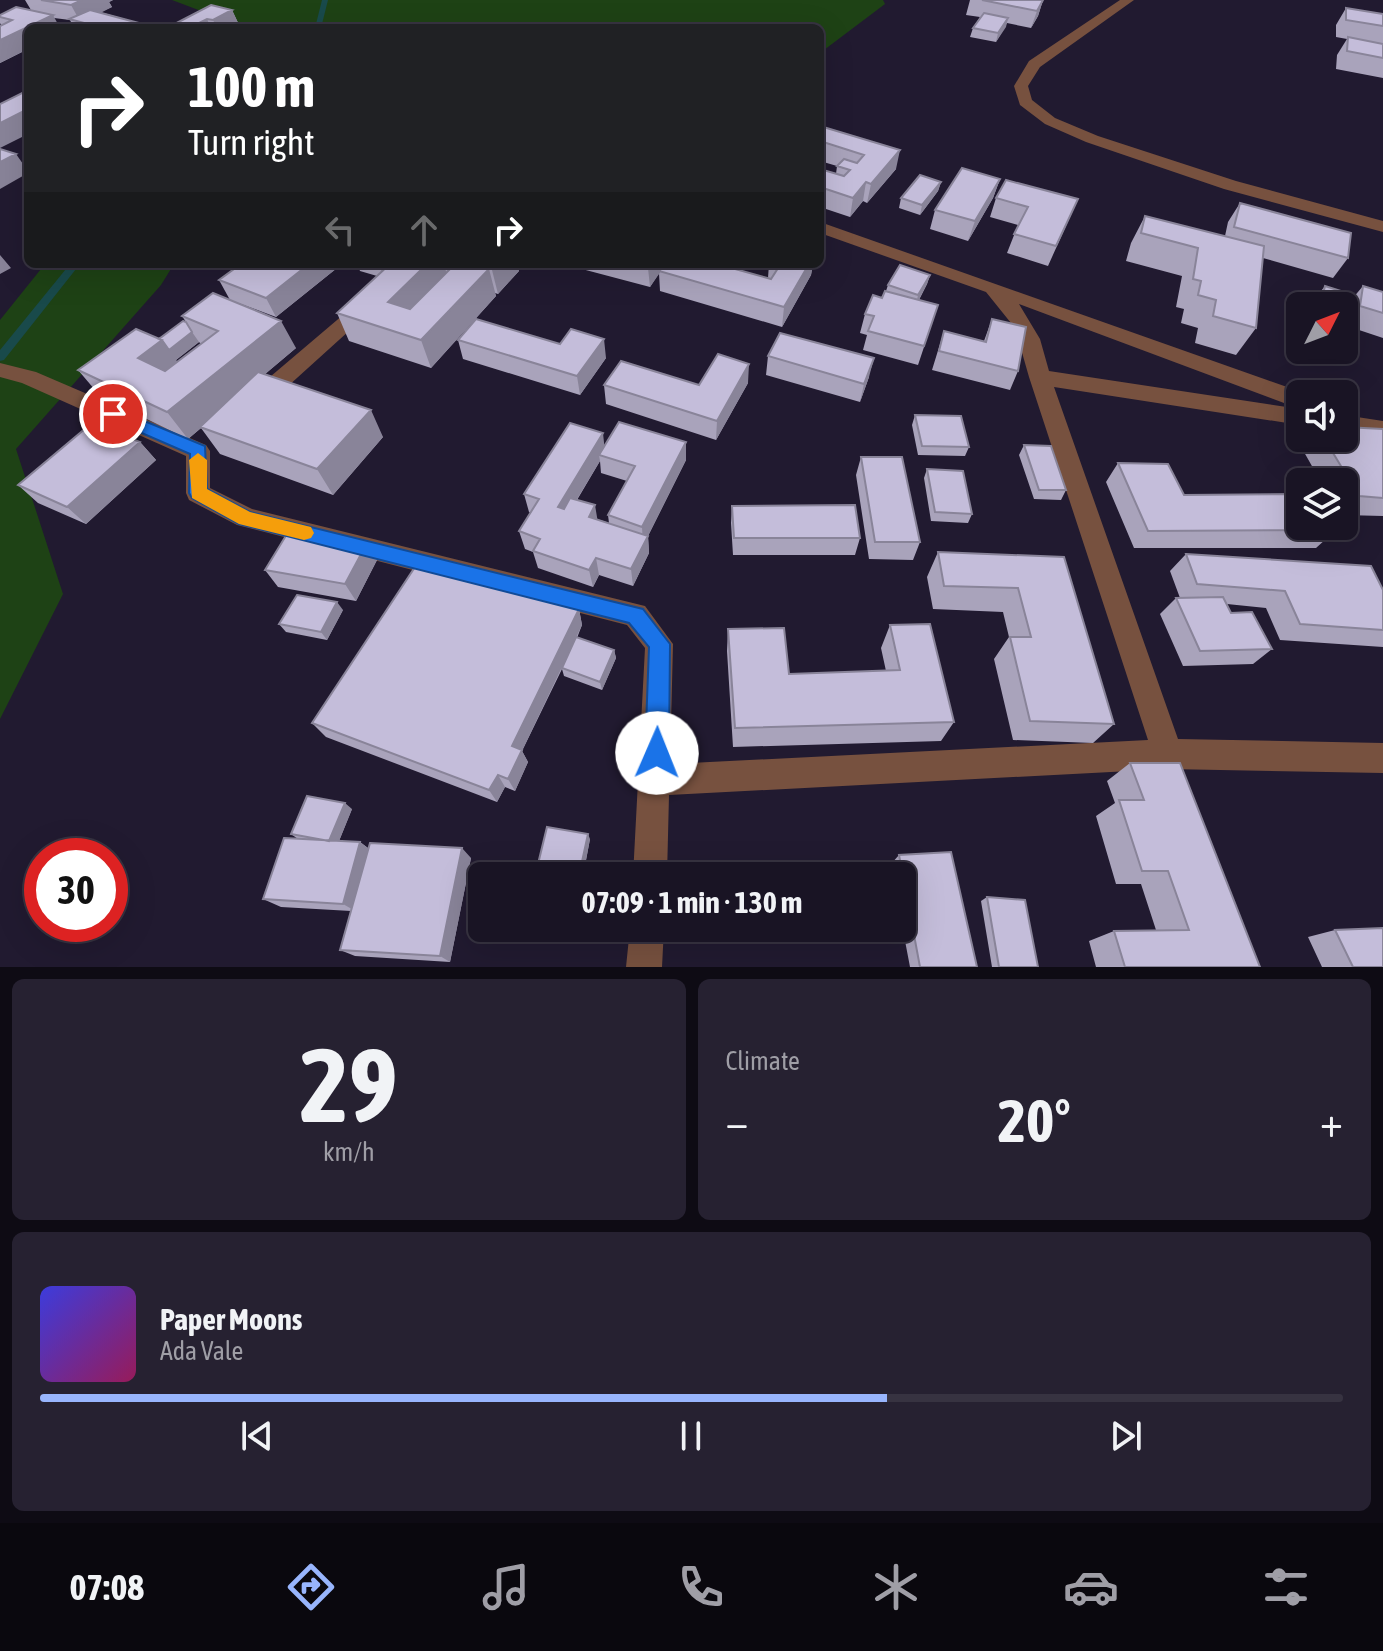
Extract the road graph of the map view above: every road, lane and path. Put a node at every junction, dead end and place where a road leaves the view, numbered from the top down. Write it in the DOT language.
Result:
graph roads {
  1 [pos="1128,0"];
  2 [pos="1383,227"];
  3 [pos="824,228"];
  4 [pos="409,268"];
  5 [pos="993,288"];
  6 [pos="0,370"];
  7 [pos="1040,377"];
  8 [pos="1286,395"];
  9 [pos="247,409"];
  10 [pos="1286,415"];
  11 [pos="1358,421"];
  12 [pos="1358,425"];
  13 [pos="1382,429"];
  14 [pos="1168,754"];
  15 [pos="1383,758"];
  16 [pos="656,780"];
  17 [pos="651,862"];
  18 [pos="646,942"];
  19 [pos="644,967"];
  1 -- 2 [label="street"];
  3 -- 5 [label="street"];
  4 -- 9 [label="street"];
  5 -- 7 [label="street"];
  5 -- 8 [label="street"];
  6 -- 16 [label="street"];
  7 -- 10 [label="street"];
  7 -- 14 [label="street"];
  11 -- 13 [label="street"];
  12 -- 13 [label="street"];
  14 -- 15 [label="street"];
  14 -- 16 [label="street"];
  16 -- 17 [label="street"];
  18 -- 19 [label="street"];
}
